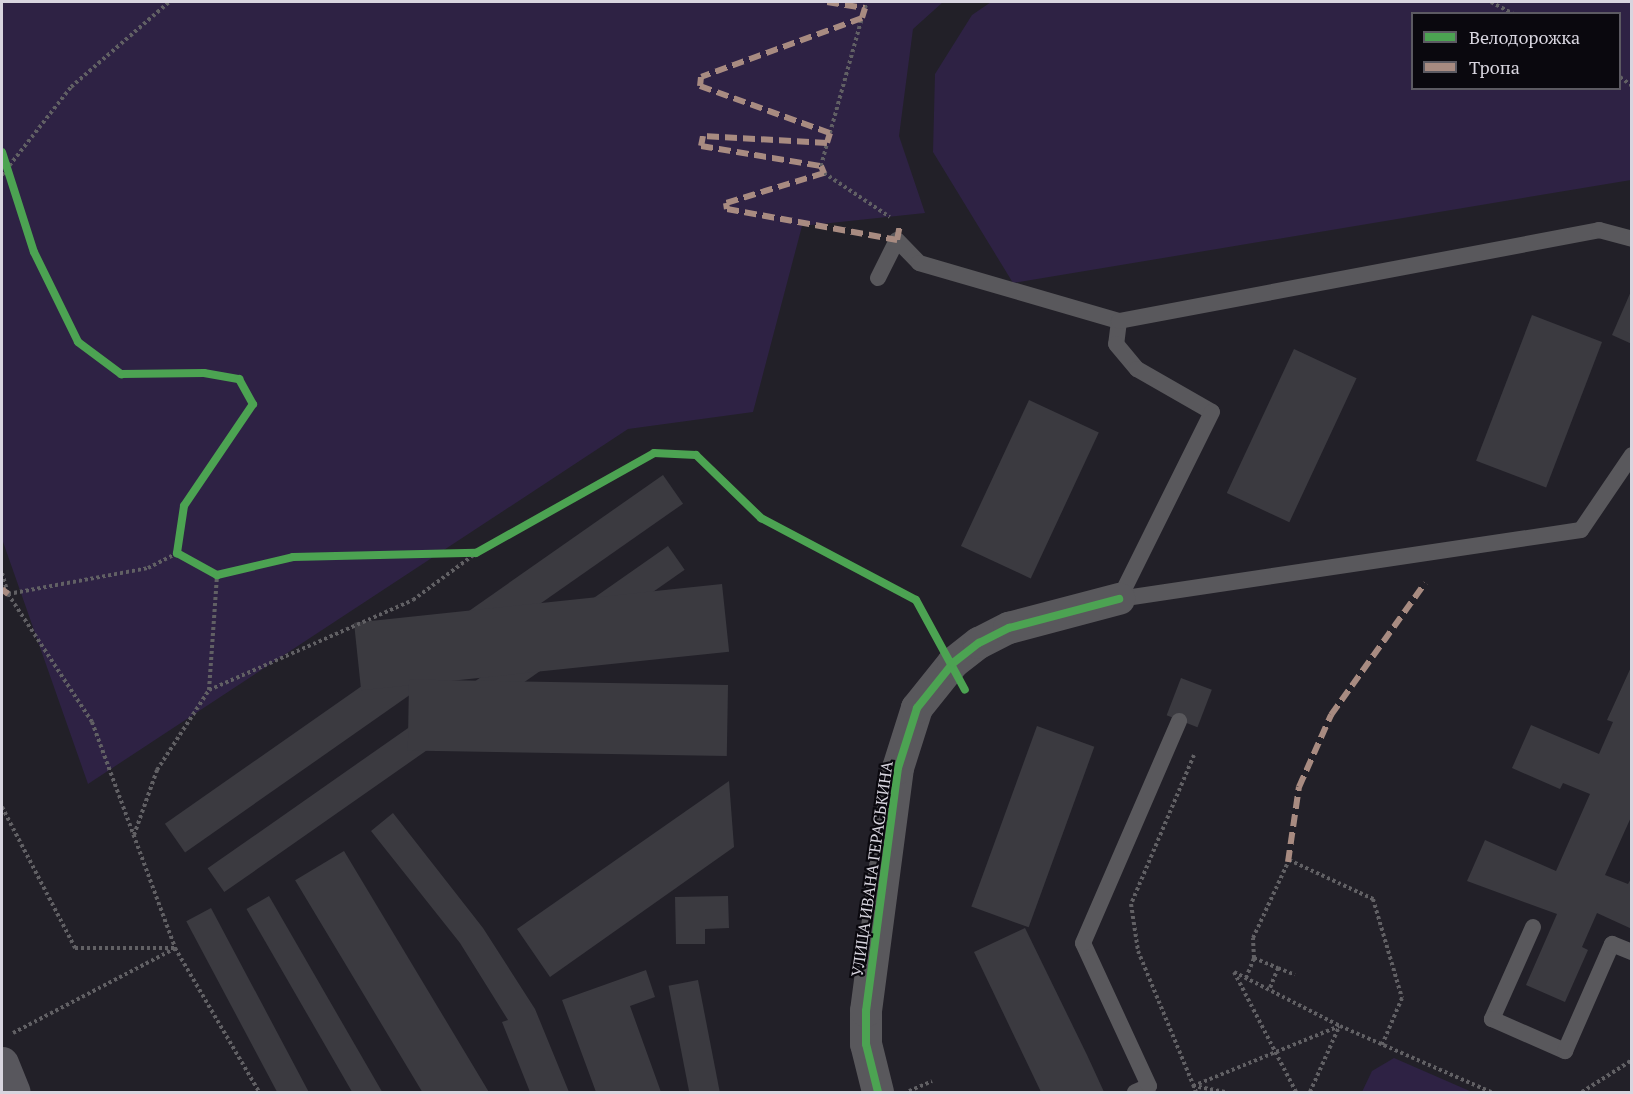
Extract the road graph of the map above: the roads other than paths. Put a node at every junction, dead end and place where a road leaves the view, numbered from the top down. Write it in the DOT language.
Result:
graph roads {
  1 [pos="1632,239"];
  2 [pos="878,278"];
  3 [pos="1119,321"];
  4 [pos="1632,455"];
  5 [pos="1119,599"];
  6 [pos="1179,721"];
  7 [pos="1533,927"];
  8 [pos="1632,952"];
  9 [pos="2,1063"];
  10 [pos="1145,1090"];
  11 [pos="14,1092"];
  12 [pos="878,1092"];
  1 -- 3 [label="lane"];
  2 -- 3 [label="lane"];
  3 -- 5 [label="lane"];
  4 -- 5 [label="lane"];
  5 -- 12 [label="street, УЛИЦА ИВАНА ГЕРАСЬКИНА"];
  6 -- 10 [label="lane"];
  7 -- 8 [label="lane"];
  9 -- 11 [label="highway"];
}
